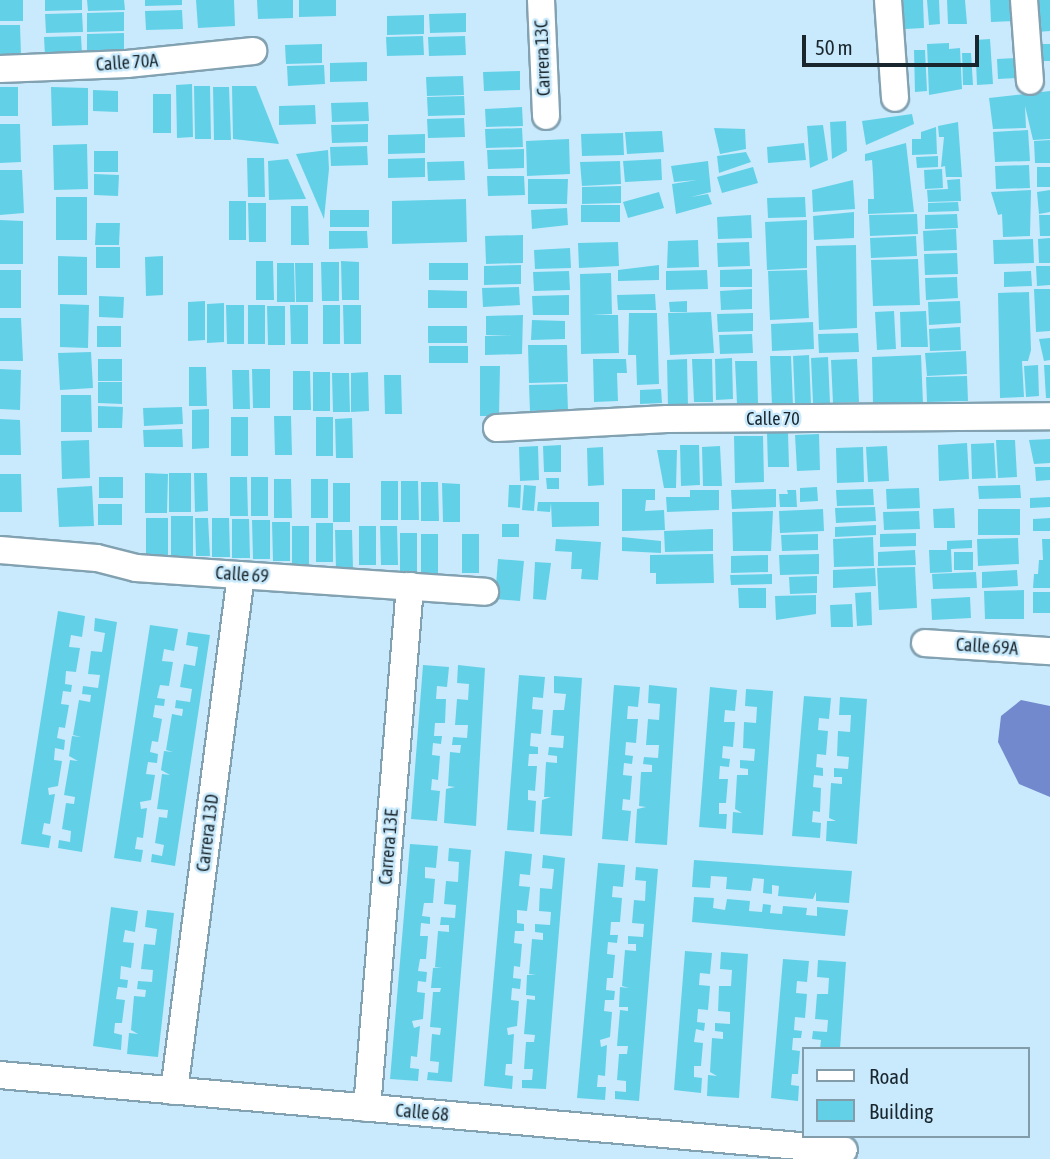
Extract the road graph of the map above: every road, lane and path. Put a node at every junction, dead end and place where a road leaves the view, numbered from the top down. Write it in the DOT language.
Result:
graph roads {
  1 [pos="541,0"];
  2 [pos="888,0"];
  3 [pos="1024,0"];
  4 [pos="253,51"];
  5 [pos="0,69"];
  6 [pos="1030,81"];
  7 [pos="895,98"];
  8 [pos="545,116"];
  9 [pos="1050,416"];
  10 [pos="497,428"];
  11 [pos="0,550"];
  12 [pos="241,575"];
  13 [pos="410,586"];
  14 [pos="485,592"];
  15 [pos="925,643"];
  16 [pos="1050,651"];
  17 [pos="0,1075"];
  18 [pos="174,1091"];
  19 [pos="367,1108"];
  20 [pos="844,1150"];
  1 -- 8 [label="street, Carrera 13C"];
  2 -- 7 [label="street"];
  3 -- 6 [label="street"];
  4 -- 5 [label="street, Calle 70A"];
  9 -- 10 [label="street, Calle 70"];
  11 -- 12 [label="street, Calle 69"];
  12 -- 13 [label="street, Calle 69"];
  12 -- 18 [label="street, Carrera 13D"];
  13 -- 14 [label="street, Calle 69"];
  13 -- 19 [label="street, Carrera 13E"];
  15 -- 16 [label="street, Calle 69A"];
  17 -- 18 [label="street, Calle 68"];
  18 -- 19 [label="street, Calle 68"];
  19 -- 20 [label="street, Calle 68"];
}
